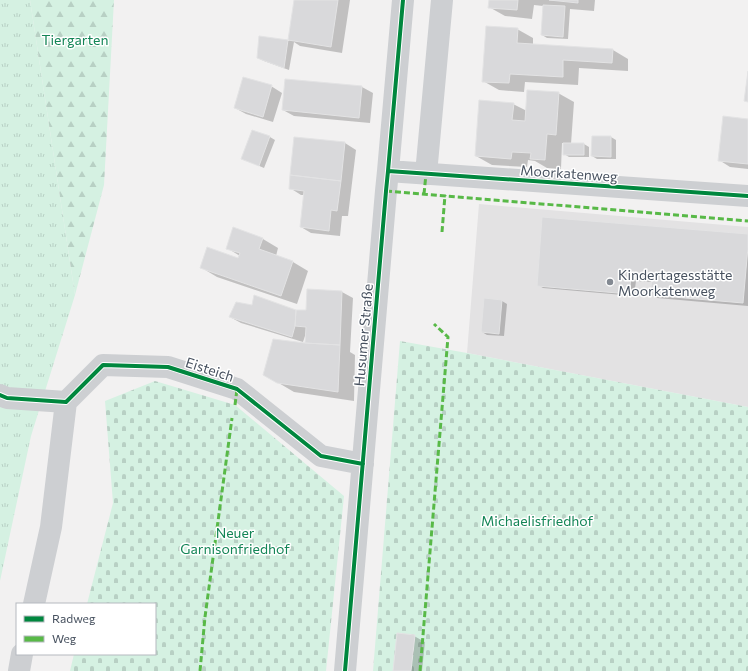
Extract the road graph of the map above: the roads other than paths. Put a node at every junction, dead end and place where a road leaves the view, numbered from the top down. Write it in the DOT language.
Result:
graph roads {
  1 [pos="403,0"];
  2 [pos="442,0"];
  3 [pos="388,171"];
  4 [pos="426,174"];
  5 [pos="748,196"];
  6 [pos="0,395"];
  7 [pos="66,402"];
  8 [pos="363,464"];
  9 [pos="34,603"];
  10 [pos="22,655"];
  11 [pos="19,671"];
  12 [pos="345,671"];
  1 -- 3 [label="street, Husumer Straße"];
  2 -- 4 [label="street"];
  3 -- 4 [label="street, Moorkatenweg"];
  3 -- 8 [label="street, Husumer Straße"];
  4 -- 5 [label="street, Moorkatenweg"];
  6 -- 7 [label="street"];
  7 -- 8 [label="street, Eisteich"];
  7 -- 9 [label="street"];
  8 -- 12 [label="street, Husumer Straße"];
  10 -- 11 [label="street"];
}
